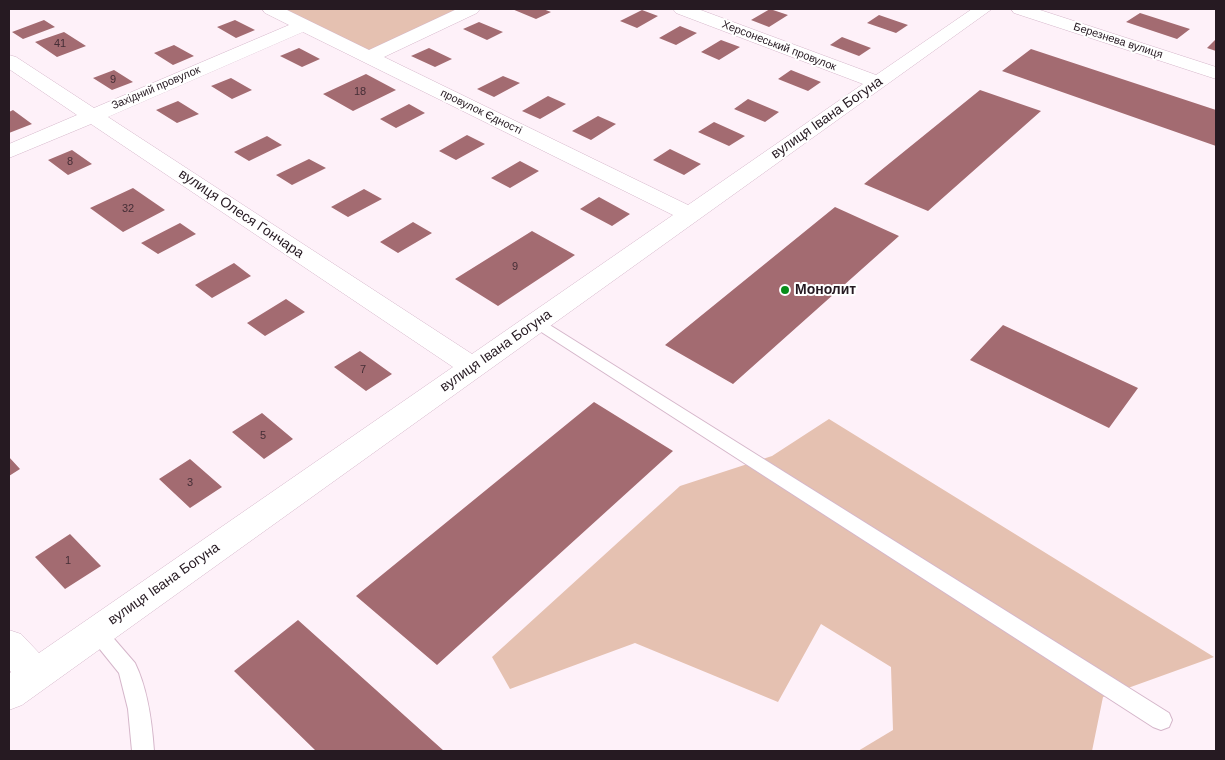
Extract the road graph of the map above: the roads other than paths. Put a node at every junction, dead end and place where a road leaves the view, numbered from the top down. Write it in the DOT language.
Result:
graph roads {
  1 [pos="271,9"];
  2 [pos="471,9"];
  3 [pos="682,9"];
  4 [pos="983,9"];
  5 [pos="1020,9"];
  6 [pos="303,25"];
  7 [pos="369,57"];
  8 [pos="9,61"];
  9 [pos="1216,73"];
  10 [pos="877,82"];
  11 [pos="94,115"];
  12 [pos="9,152"];
  13 [pos="692,215"];
  14 [pos="538,322"];
  15 [pos="473,368"];
  16 [pos="96,632"];
  17 [pos="9,645"];
  18 [pos="22,684"];
  19 [pos="1161,720"];
  20 [pos="143,751"];
  1 -- 6 [label="street, провулок Єдності"];
  2 -- 7 [label="street"];
  3 -- 10 [label="street, Херсонеський провулок"];
  4 -- 10 [label="street, вулиця Івана Богуна"];
  5 -- 9 [label="street, Березнева вулиця"];
  6 -- 7 [label="street, провулок Єдності"];
  6 -- 11 [label="street, Західний провулок"];
  7 -- 13 [label="street, провулок Єдності"];
  8 -- 11 [label="street, вулиця Олеся Гончара"];
  10 -- 13 [label="street, вулиця Івана Богуна"];
  11 -- 12 [label="street, Західний провулок"];
  11 -- 15 [label="street, вулиця Олеся Гончара"];
  13 -- 14 [label="street, вулиця Івана Богуна"];
  14 -- 15 [label="street, вулиця Івана Богуна"];
  14 -- 19 [label="lane"];
  15 -- 16 [label="street, вулиця Івана Богуна"];
  16 -- 18 [label="street, вулиця Івана Богуна"];
  16 -- 20 [label="lane"];
  17 -- 18 [label="street"];
}
